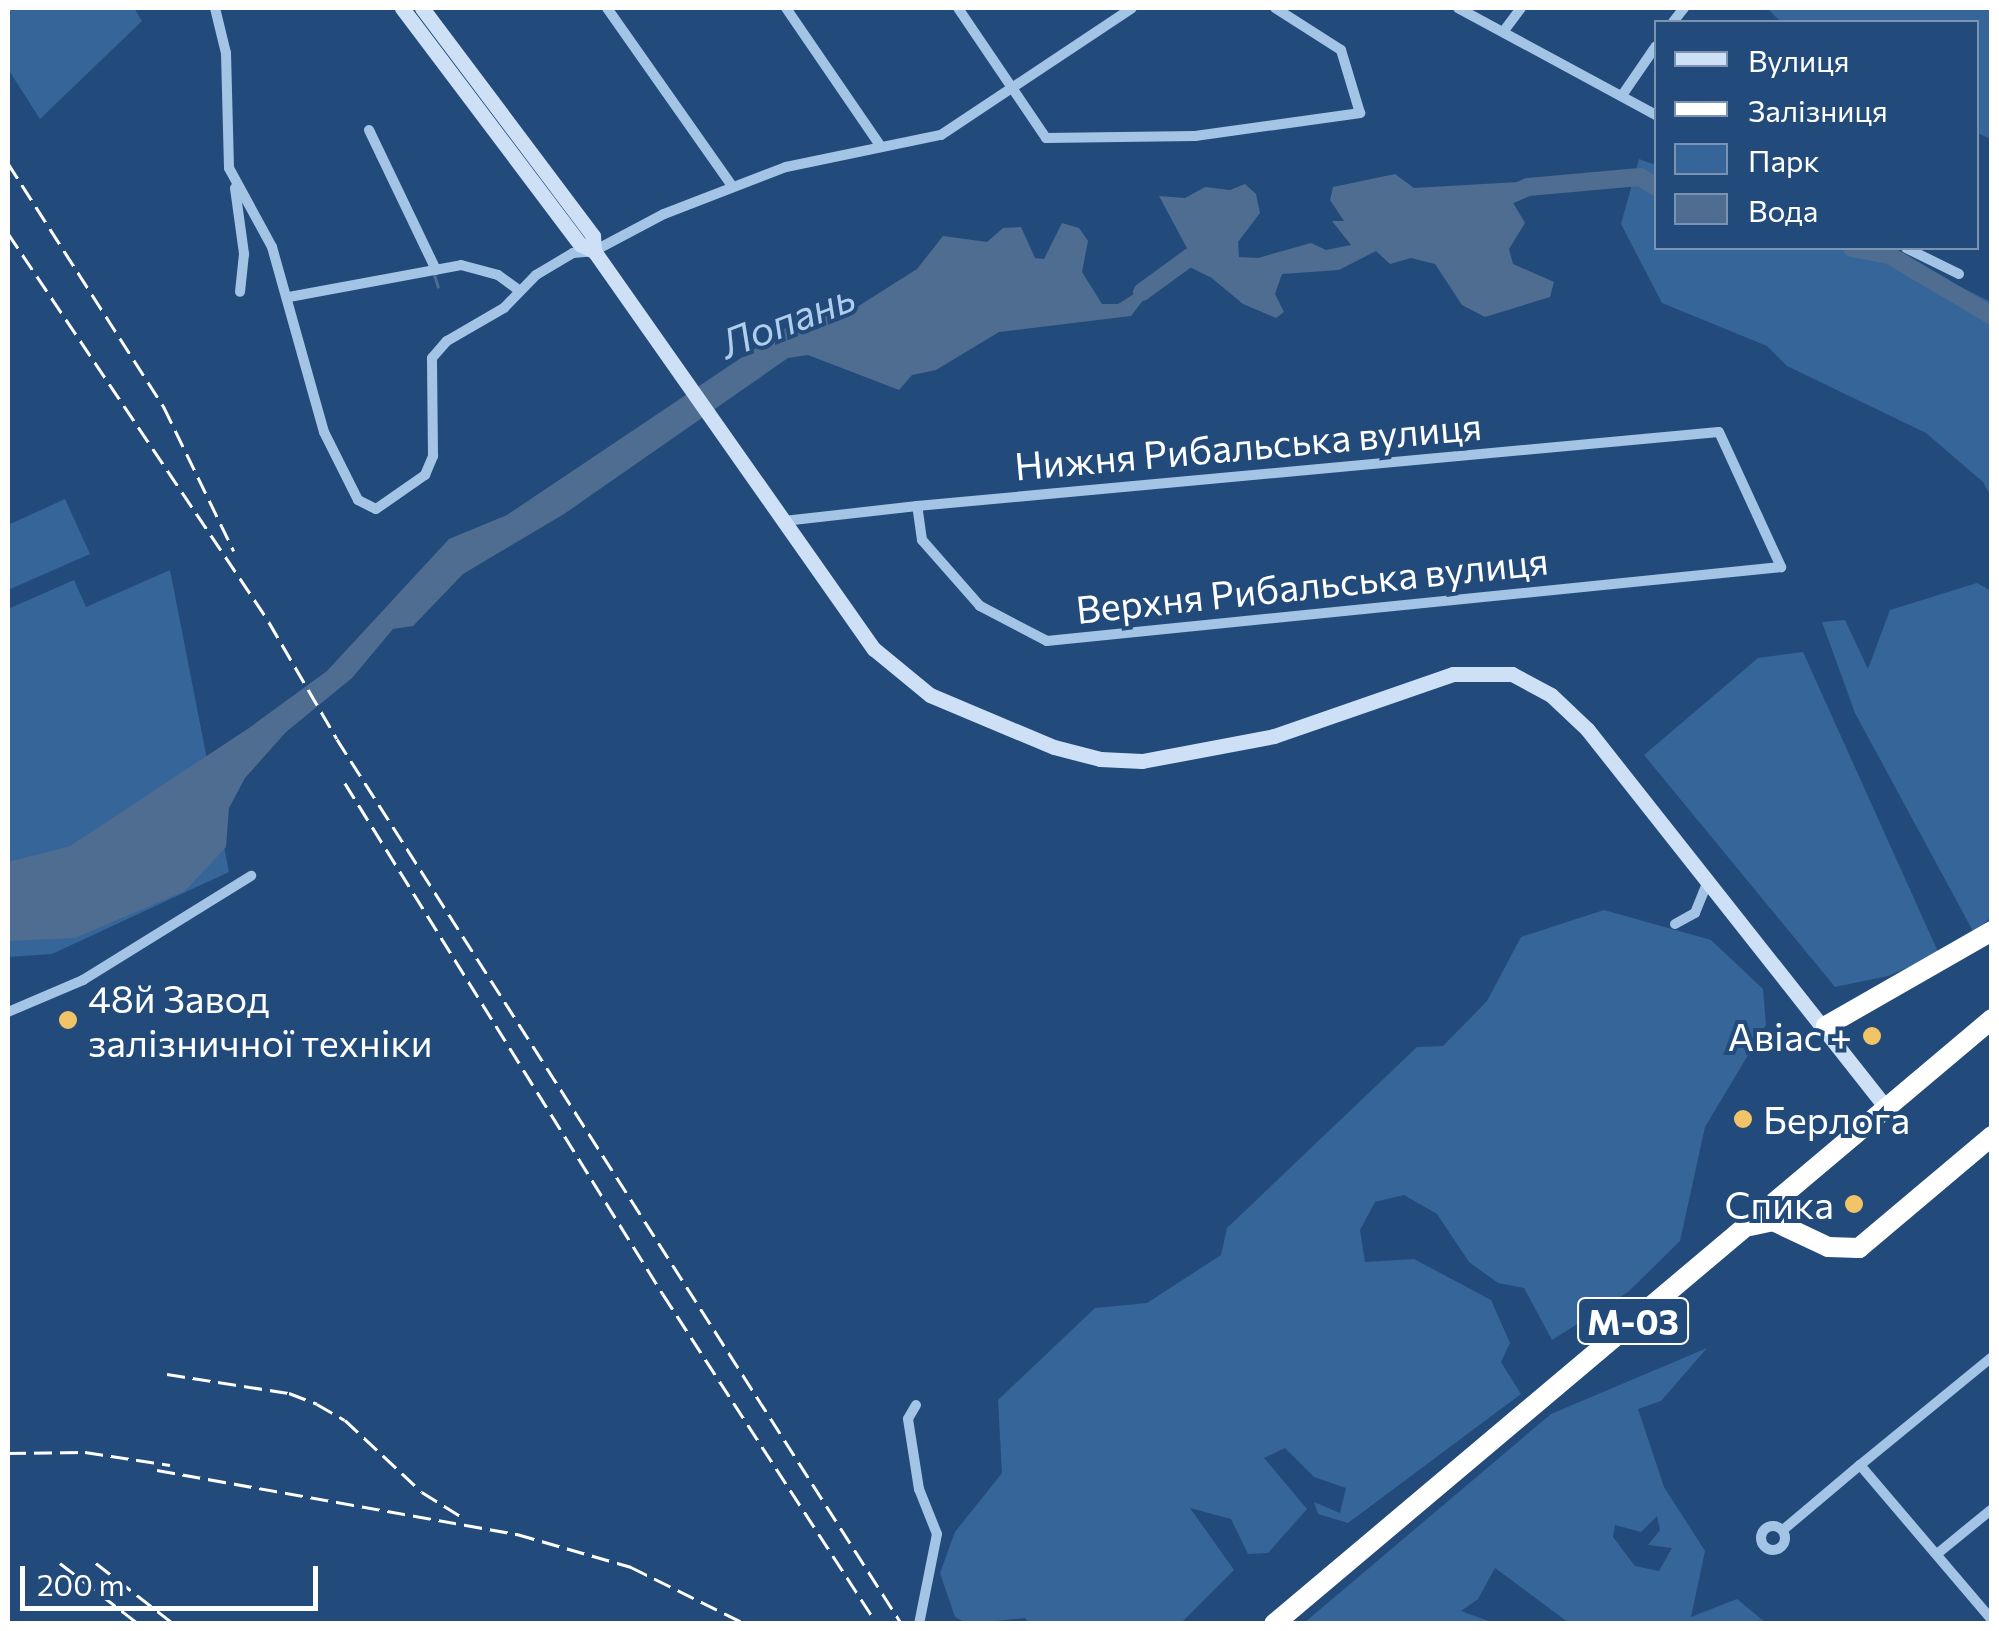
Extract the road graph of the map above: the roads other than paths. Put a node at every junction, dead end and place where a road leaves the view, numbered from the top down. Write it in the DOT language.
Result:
graph roads {
  1 [pos="216,8"];
  2 [pos="402,8"];
  3 [pos="422,8"];
  4 [pos="607,8"];
  5 [pos="786,8"];
  6 [pos="958,8"];
  7 [pos="1132,8"];
  8 [pos="1275,8"];
  9 [pos="1458,8"];
  10 [pos="1521,8"];
  11 [pos="1506,28"];
  12 [pos="1654,49"];
  13 [pos="1012,92"];
  14 [pos="1623,94"];
  15 [pos="1654,114"];
  16 [pos="369,130"];
  17 [pos="882,147"];
  18 [pos="234,182"];
  19 [pos="732,186"];
  20 [pos="1910,250"];
  21 [pos="594,251"];
  22 [pos="433,270"];
  23 [pos="1960,274"];
  24 [pos="517,289"];
  25 [pos="240,292"];
  26 [pos="289,297"];
  27 [pos="917,506"];
  28 [pos="784,520"];
  29 [pos="1782,566"];
  30 [pos="251,876"];
  31 [pos="1709,878"];
  32 [pos="1675,924"];
  33 [pos="1992,930"];
  34 [pos="8,1012"];
  35 [pos="1992,1019"];
  36 [pos="1826,1026"];
  37 [pos="1886,1109"];
  38 [pos="1992,1136"];
  39 [pos="1743,1228"];
  40 [pos="1992,1358"];
  41 [pos="916,1405"];
  42 [pos="1860,1465"];
  43 [pos="1992,1510"];
  44 [pos="1783,1530"];
  45 [pos="1937,1554"];
  46 [pos="1992,1620"];
  47 [pos="919,1624"];
  48 [pos="1274,1624"];
  1 -- 18 [label="street"];
  2 -- 21 [label="street"];
  3 -- 21 [label="street"];
  4 -- 19 [label="street"];
  5 -- 17 [label="street"];
  6 -- 13 [label="street"];
  7 -- 13 [label="street"];
  8 -- 13 [label="street"];
  9 -- 11 [label="street"];
  10 -- 11 [label="street"];
  11 -- 14 [label="street"];
  12 -- 14 [label="street"];
  13 -- 17 [label="street"];
  14 -- 15 [label="street"];
  16 -- 22 [label="street"];
  17 -- 19 [label="street"];
  18 -- 25 [label="street"];
  18 -- 26 [label="street"];
  19 -- 21 [label="street"];
  20 -- 23 [label="street"];
  21 -- 24 [label="street"];
  21 -- 28 [label="street"];
  22 -- 24 [label="street"];
  22 -- 26 [label="street"];
  24 -- 26 [label="street"];
  27 -- 28 [label="street, Нижня Рибальська вулиця"];
  27 -- 29 [label="street, Верхня Рибальська вулиця"];
  27 -- 29 [label="street, Нижня Рибальська вулиця"];
  28 -- 31 [label="street"];
  30 -- 34 [label="street"];
  31 -- 32 [label="street"];
  31 -- 36 [label="street"];
  33 -- 36 [label="highway"];
  35 -- 37 [label="highway, М-03"];
  36 -- 37 [label="street"];
  37 -- 39 [label="highway, М-03"];
  38 -- 39 [label="highway"];
  39 -- 48 [label="highway, М-03"];
  40 -- 42 [label="street"];
  41 -- 47 [label="street"];
  42 -- 44 [label="street"];
  42 -- 45 [label="street"];
  43 -- 45 [label="street"];
  45 -- 46 [label="street"];
}
